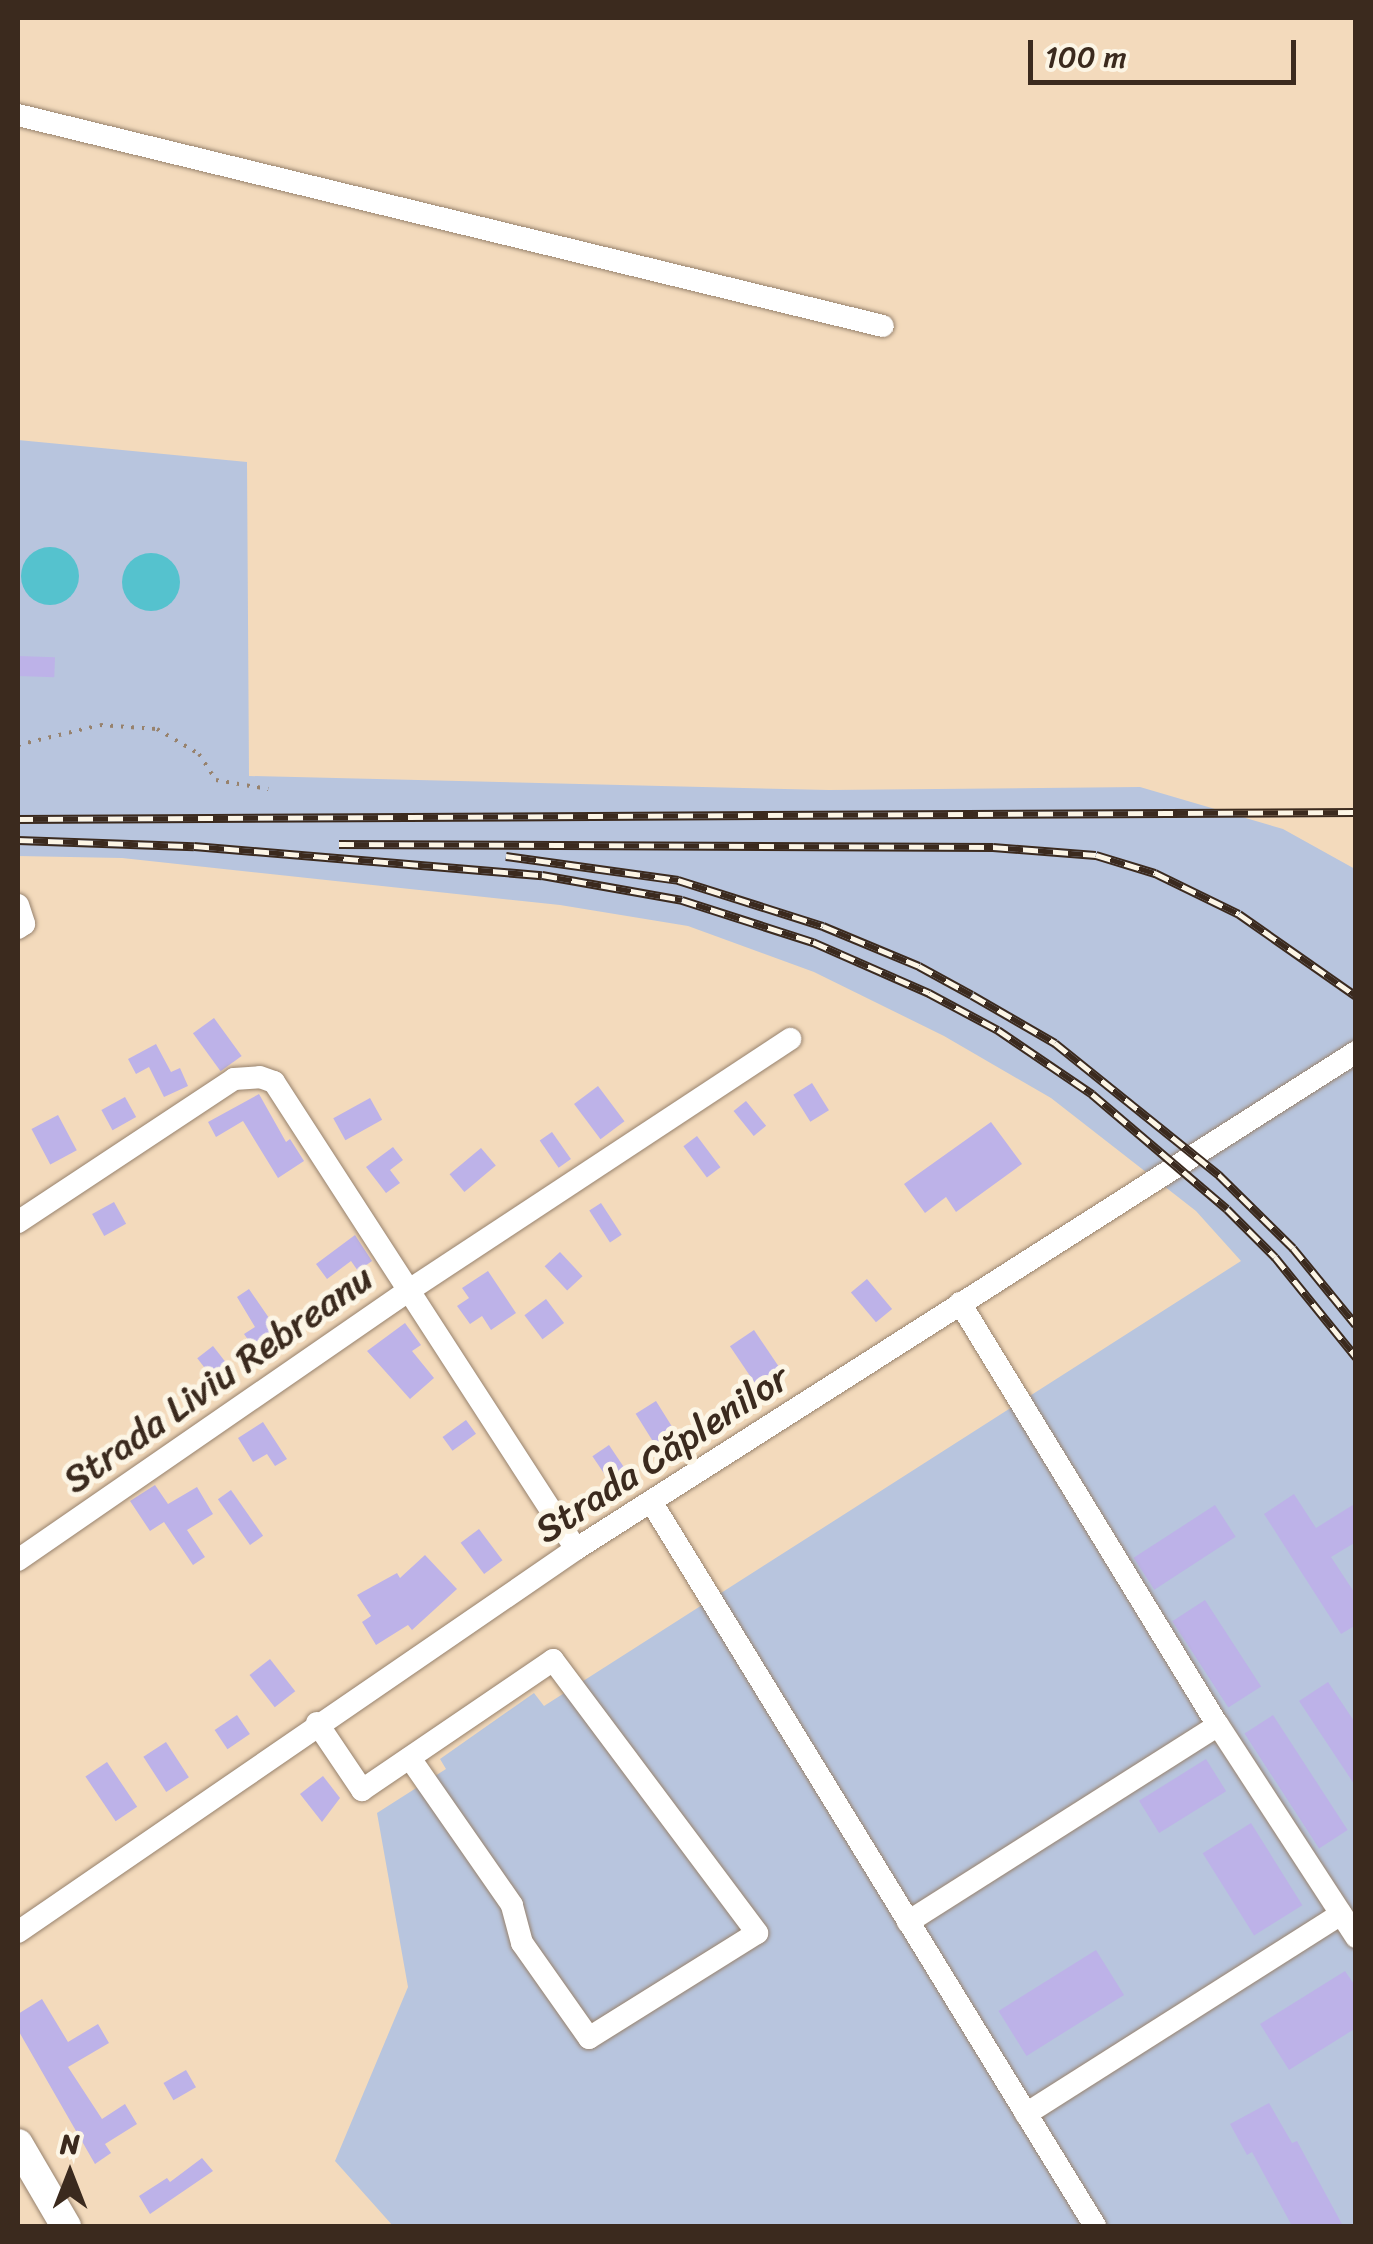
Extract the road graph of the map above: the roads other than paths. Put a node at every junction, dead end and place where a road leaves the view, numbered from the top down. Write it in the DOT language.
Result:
graph roads {
  1 [pos="18,114"];
  2 [pos="883,326"];
  3 [pos="18,905"];
  4 [pos="18,928"];
  5 [pos="790,1039"];
  6 [pos="1356,1052"];
  7 [pos="18,1222"];
  8 [pos="408,1291"];
  9 [pos="960,1304"];
  10 [pos="652,1503"];
  11 [pos="576,1549"];
  12 [pos="18,1560"];
  13 [pos="317,1723"];
  14 [pos="1218,1724"];
  15 [pos="410,1758"];
  16 [pos="1341,1914"];
  17 [pos="908,1922"];
  18 [pos="18,1932"];
  19 [pos="1356,1937"];
  20 [pos="1026,2114"];
  21 [pos="18,2144"];
  22 [pos="66,2226"];
  23 [pos="1095,2226"];
  1 -- 2 [label="street"];
  3 -- 4 [label="street"];
  5 -- 8 [label="street, Strada Liviu Rebreanu"];
  6 -- 9 [label="street, Strada Căplenilor"];
  7 -- 8 [label="street, Strada Liviu Rebreanu"];
  8 -- 11 [label="street, Strada Liviu Rebreanu"];
  8 -- 12 [label="street, Strada Liviu Rebreanu"];
  9 -- 10 [label="street, Strada Căplenilor"];
  9 -- 14 [label="street"];
  10 -- 11 [label="street, Strada Căplenilor"];
  10 -- 17 [label="street"];
  11 -- 13 [label="street, Strada Căplenilor"];
  13 -- 15 [label="street"];
  13 -- 18 [label="street, Strada Căplenilor"];
  14 -- 16 [label="street"];
  14 -- 17 [label="street"];
  15 -- 15 [label="street"];
  16 -- 19 [label="street"];
  16 -- 20 [label="street"];
  17 -- 20 [label="street"];
  20 -- 23 [label="street"];
  21 -- 22 [label="main road"];
}
